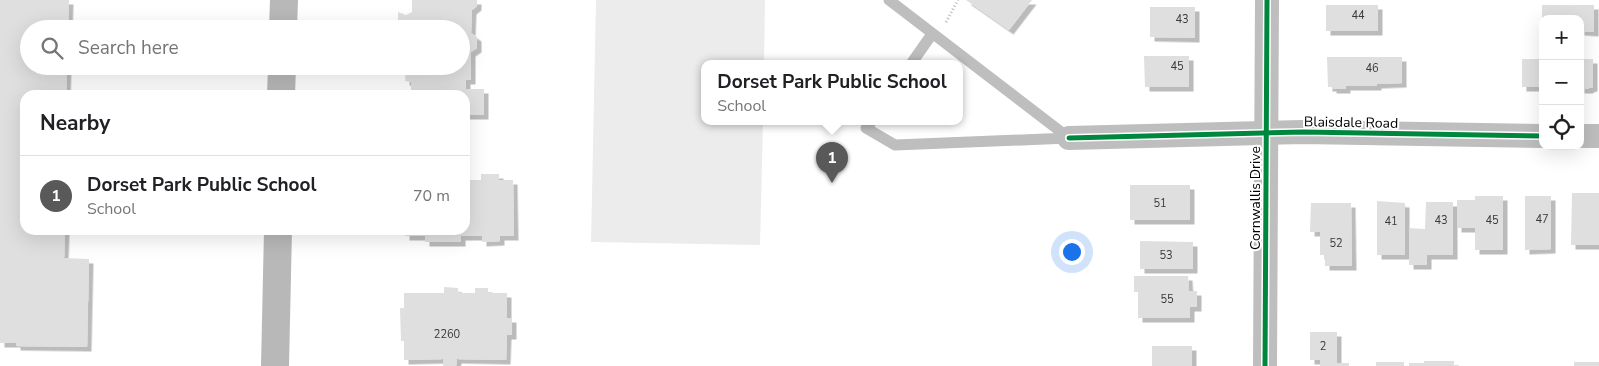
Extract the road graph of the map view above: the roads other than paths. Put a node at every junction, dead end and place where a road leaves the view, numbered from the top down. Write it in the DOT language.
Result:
graph roads {
  1 [pos="284,0"];
  2 [pos="889,0"];
  3 [pos="1267,0"];
  4 [pos="283,20"];
  5 [pos="935,36"];
  6 [pos="914,60"];
  7 [pos="282,75"];
  8 [pos="281,90"];
  9 [pos="868,125"];
  10 [pos="1267,134"];
  11 [pos="1539,136"];
  12 [pos="1584,136"];
  13 [pos="1599,136"];
  14 [pos="1069,138"];
  15 [pos="278,235"];
  16 [pos="275,366"];
  17 [pos="1265,366"];
  1 -- 4 [label="main road"];
  2 -- 5 [label="lane"];
  3 -- 10 [label="street, Cornwallis Drive"];
  5 -- 6 [label="lane"];
  5 -- 14 [label="lane"];
  7 -- 8 [label="main road"];
  9 -- 14 [label="lane"];
  10 -- 11 [label="street, Blaisdale Road"];
  10 -- 14 [label="street, Blaisdale Road"];
  10 -- 17 [label="street, Cornwallis Drive"];
  12 -- 13 [label="street"];
  15 -- 16 [label="main road"];
}
